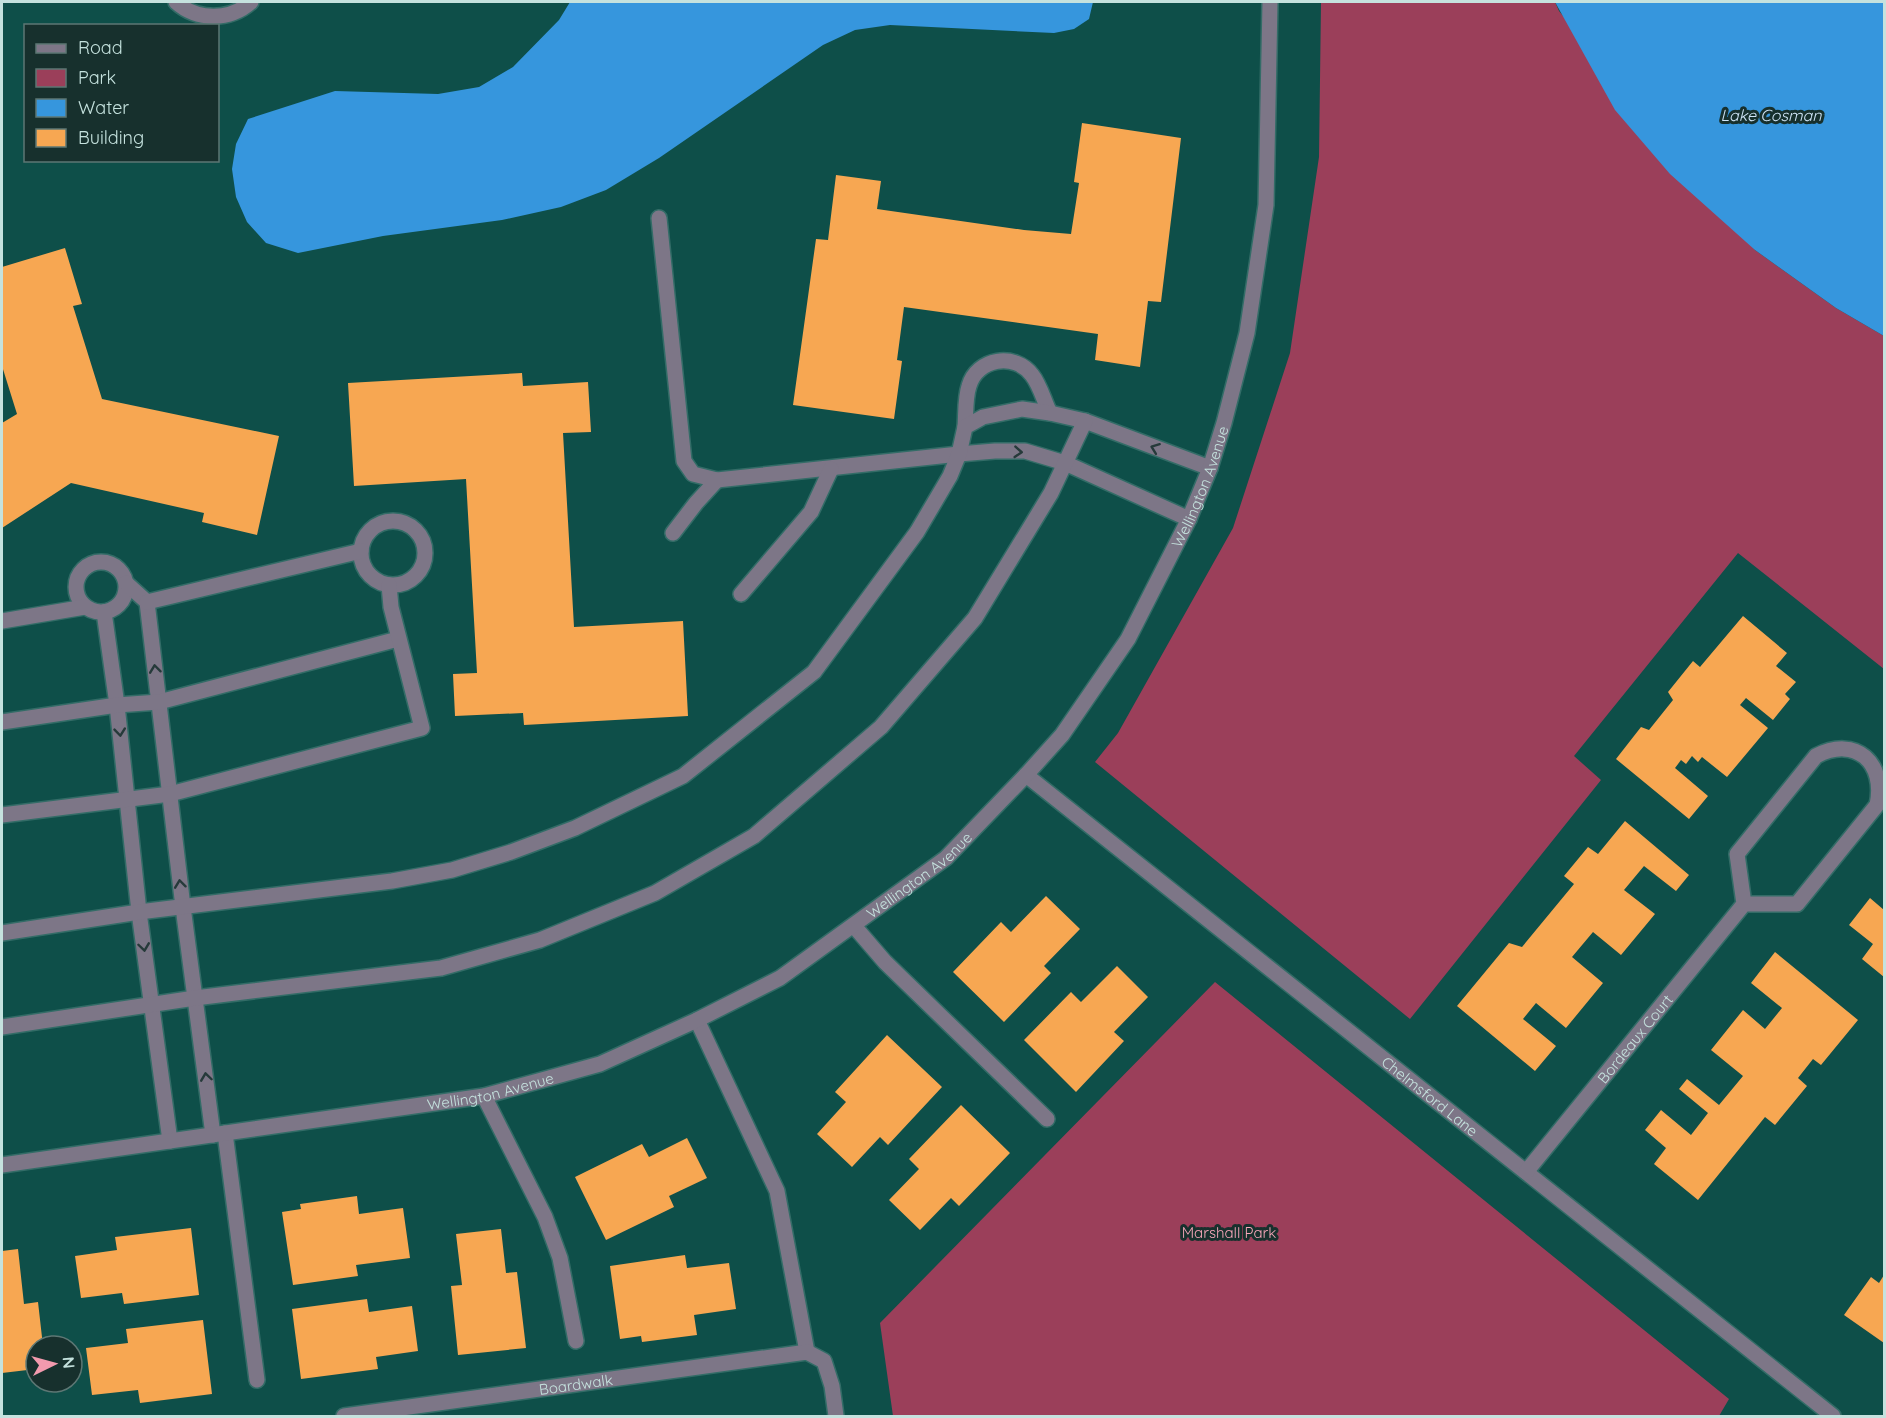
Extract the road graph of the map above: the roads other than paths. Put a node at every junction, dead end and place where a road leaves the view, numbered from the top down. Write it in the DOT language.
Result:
graph roads {
  1 [pos="176,2"];
  2 [pos="251,2"];
  3 [pos="1270,2"];
  4 [pos="659,218"];
  5 [pos="1050,413"];
  6 [pos="1085,421"];
  7 [pos="965,427"];
  8 [pos="959,454"];
  9 [pos="1065,463"];
  10 [pos="1210,468"];
  11 [pos="831,469"];
  12 [pos="717,480"];
  13 [pos="1189,519"];
  14 [pos="673,533"];
  15 [pos="361,551"];
  16 [pos="126,583"];
  17 [pos="389,585"];
  18 [pos="741,594"];
  19 [pos="147,602"];
  20 [pos="85,607"];
  21 [pos="104,612"];
  22 [pos="2,621"];
  23 [pos="399,639"];
  24 [pos="159,702"];
  25 [pos="117,705"];
  26 [pos="2,722"];
  27 [pos="1026,775"];
  28 [pos="170,794"];
  29 [pos="127,799"];
  30 [pos="2,815"];
  31 [pos="1744,904"];
  32 [pos="183,907"];
  33 [pos="139,912"];
  34 [pos="854,926"];
  35 [pos="2,933"];
  36 [pos="195,998"];
  37 [pos="152,1005"];
  38 [pos="698,1020"];
  39 [pos="2,1027"];
  40 [pos="484,1096"];
  41 [pos="1047,1119"];
  42 [pos="219,1134"];
  43 [pos="170,1141"];
  44 [pos="2,1165"];
  45 [pos="1526,1172"];
  46 [pos="576,1341"];
  47 [pos="807,1352"];
  48 [pos="257,1380"];
  49 [pos="344,1416"];
  50 [pos="836,1416"];
  51 [pos="1833,1416"];
  1 -- 2 [label="street"];
  3 -- 10 [label="street, Wellington Avenue"];
  4 -- 12 [label="street"];
  5 -- 6 [label="street"];
  5 -- 7 [label="street"];
  5 -- 7 [label="street"];
  6 -- 9 [label="street"];
  10 -- 6 [label="street, one-way"];
  7 -- 8 [label="street"];
  8 -- 9 [label="street, one-way"];
  8 -- 11 [label="street"];
  8 -- 32 [label="street"];
  9 -- 13 [label="street"];
  9 -- 36 [label="street"];
  10 -- 13 [label="street, Wellington Avenue"];
  11 -- 12 [label="street"];
  11 -- 18 [label="street"];
  12 -- 14 [label="street"];
  13 -- 27 [label="street, Wellington Avenue"];
  15 -- 17 [label="street"];
  15 -- 17 [label="street"];
  15 -- 19 [label="street"];
  16 -- 19 [label="street"];
  16 -- 20 [label="street"];
  16 -- 21 [label="street"];
  17 -- 23 [label="street"];
  24 -- 19 [label="street, one-way"];
  20 -- 21 [label="street"];
  20 -- 22 [label="street"];
  21 -- 25 [label="street"];
  23 -- 24 [label="street"];
  23 -- 28 [label="street"];
  24 -- 25 [label="street"];
  24 -- 28 [label="street"];
  25 -- 26 [label="street"];
  25 -- 29 [label="street, one-way"];
  27 -- 34 [label="street, Wellington Avenue"];
  27 -- 45 [label="street, Chelmsford Lane"];
  28 -- 29 [label="street"];
  32 -- 28 [label="street, one-way"];
  29 -- 30 [label="street"];
  29 -- 33 [label="street"];
  31 -- 31 [label="street"];
  31 -- 45 [label="street, Bordeaux Court"];
  32 -- 33 [label="street"];
  32 -- 36 [label="street"];
  33 -- 35 [label="street"];
  33 -- 37 [label="street, one-way"];
  34 -- 38 [label="street, Wellington Avenue"];
  34 -- 41 [label="street"];
  36 -- 37 [label="street"];
  42 -- 36 [label="street, one-way"];
  37 -- 39 [label="street"];
  37 -- 43 [label="street"];
  38 -- 40 [label="street, Wellington Avenue"];
  38 -- 47 [label="street"];
  40 -- 42 [label="street, Wellington Avenue"];
  40 -- 46 [label="street"];
  42 -- 43 [label="street, Wellington Avenue"];
  42 -- 48 [label="street"];
  43 -- 44 [label="street, Wellington Avenue"];
  45 -- 51 [label="street, Chelmsford Lane"];
  47 -- 49 [label="street, Boardwalk"];
  47 -- 50 [label="street"];
}
